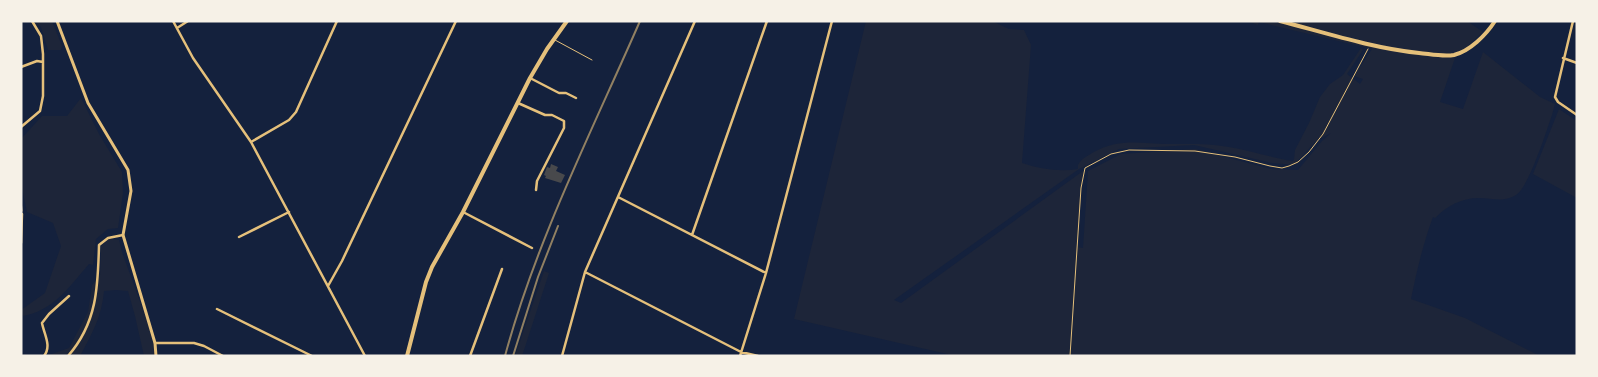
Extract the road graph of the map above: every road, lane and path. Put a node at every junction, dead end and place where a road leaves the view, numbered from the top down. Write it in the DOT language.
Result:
graph roads {
  1 [pos="32,21"];
  2 [pos="57,21"];
  3 [pos="173,21"];
  4 [pos="188,21"];
  5 [pos="337,21"];
  6 [pos="456,21"];
  7 [pos="567,21"];
  8 [pos="695,21"];
  9 [pos="767,21"];
  10 [pos="832,21"];
  11 [pos="1280,21"];
  12 [pos="1494,21"];
  13 [pos="1573,21"];
  14 [pos="176,28"];
  15 [pos="554,39"];
  16 [pos="1371,44"];
  17 [pos="1563,58"];
  18 [pos="592,60"];
  19 [pos="43,62"];
  20 [pos="1577,62"];
  21 [pos="21,67"];
  22 [pos="530,78"];
  23 [pos="576,98"];
  24 [pos="518,103"];
  25 [pos="1577,115"];
  26 [pos="21,127"];
  27 [pos="251,142"];
  28 [pos="536,190"];
  29 [pos="618,197"];
  30 [pos="21,199"];
  31 [pos="289,212"];
  32 [pos="463,212"];
  33 [pos="22,214"];
  34 [pos="123,235"];
  35 [pos="692,235"];
  36 [pos="238,237"];
  37 [pos="21,243"];
  38 [pos="532,248"];
  39 [pos="502,269"];
  40 [pos="585,272"];
  41 [pos="766,273"];
  42 [pos="328,286"];
  43 [pos="69,296"];
  44 [pos="217,309"];
  45 [pos="155,343"];
  46 [pos="741,352"];
  47 [pos="44,356"];
  48 [pos="68,356"];
  49 [pos="156,356"];
  50 [pos="223,356"];
  51 [pos="312,356"];
  52 [pos="365,356"];
  53 [pos="407,356"];
  54 [pos="470,356"];
  55 [pos="562,356"];
  56 [pos="740,356"];
  57 [pos="758,356"];
  58 [pos="1070,356"];
  1 -- 19 [label="street"];
  2 -- 34 [label="street"];
  3 -- 14 [label="street"];
  4 -- 14 [label="street"];
  5 -- 27 [label="street"];
  6 -- 42 [label="street"];
  7 -- 15 [label="main road"];
  8 -- 29 [label="street"];
  9 -- 35 [label="street"];
  10 -- 41 [label="street"];
  11 -- 16 [label="main road"];
  12 -- 16 [label="main road"];
  13 -- 17 [label="street"];
  14 -- 27 [label="street"];
  15 -- 18 [label="lane"];
  15 -- 22 [label="main road"];
  16 -- 58 [label="path"];
  17 -- 20 [label="street"];
  17 -- 25 [label="street"];
  19 -- 21 [label="street"];
  19 -- 26 [label="street"];
  22 -- 23 [label="street"];
  22 -- 24 [label="main road"];
  24 -- 28 [label="street"];
  24 -- 32 [label="main road"];
  27 -- 31 [label="street"];
  29 -- 35 [label="street"];
  29 -- 40 [label="street"];
  30 -- 33 [label="path"];
  31 -- 36 [label="street"];
  31 -- 42 [label="street"];
  32 -- 38 [label="street"];
  32 -- 53 [label="main road"];
  33 -- 37 [label="street"];
  34 -- 45 [label="street"];
  34 -- 48 [label="street"];
  35 -- 41 [label="street"];
  39 -- 54 [label="street"];
  40 -- 46 [label="street"];
  40 -- 55 [label="street"];
  41 -- 46 [label="street"];
  42 -- 52 [label="street"];
  43 -- 47 [label="street"];
  44 -- 51 [label="street"];
  45 -- 49 [label="street"];
  45 -- 50 [label="street"];
  46 -- 56 [label="street"];
  46 -- 57 [label="street"];
}
